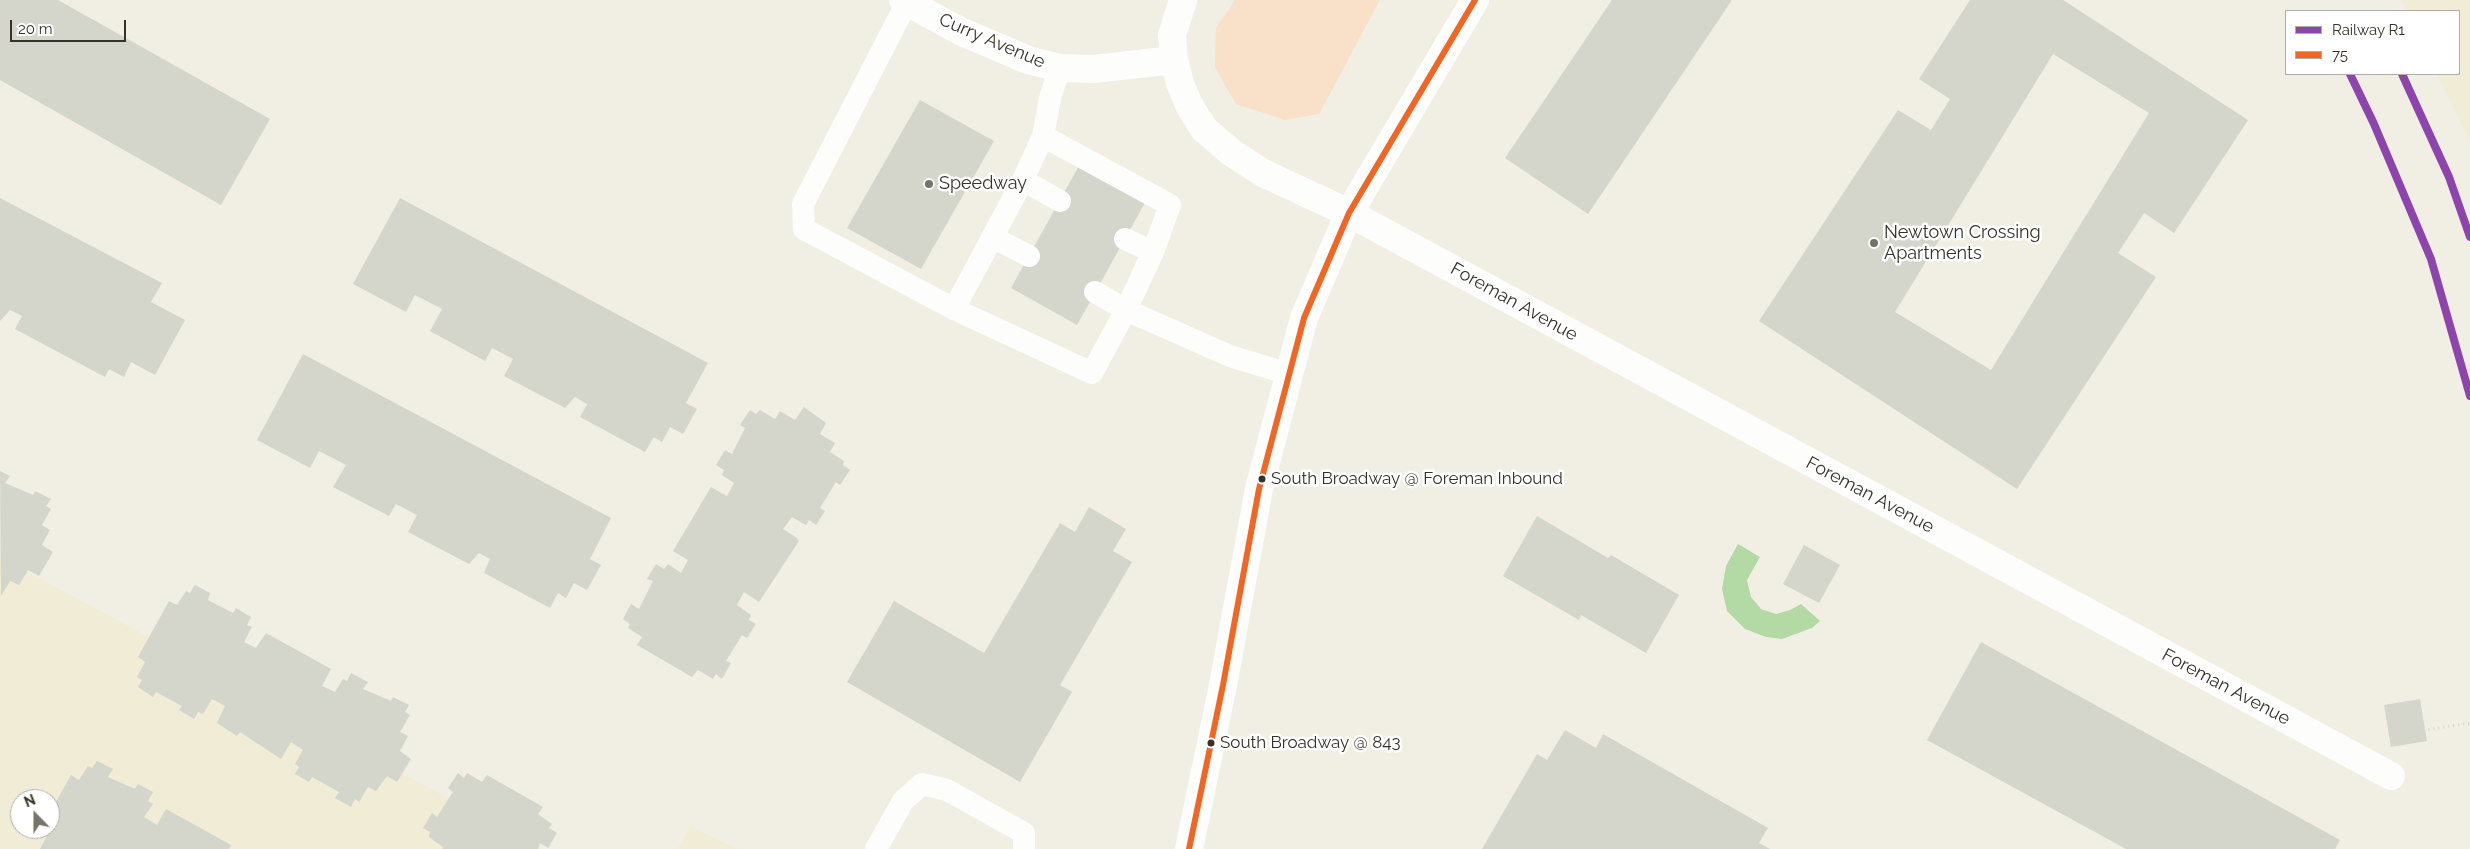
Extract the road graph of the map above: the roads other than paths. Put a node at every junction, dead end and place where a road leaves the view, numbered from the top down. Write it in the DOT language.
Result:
graph roads {
  1 [pos="1183,0"];
  2 [pos="1475,0"];
  3 [pos="905,1"];
  4 [pos="1174,60"];
  5 [pos="1060,68"];
  6 [pos="1043,136"];
  7 [pos="1024,180"];
  8 [pos="1060,201"];
  9 [pos="1350,213"];
  10 [pos="992,237"];
  11 [pos="1125,239"];
  12 [pos="1153,252"];
  13 [pos="1029,256"];
  14 [pos="1095,292"];
  15 [pos="954,309"];
  16 [pos="1126,310"];
  17 [pos="1289,374"];
  18 [pos="2390,776"];
  19 [pos="876,849"];
  20 [pos="1024,849"];
  21 [pos="1189,849"];
  1 -- 4 [label="street, Foreman Avenue"];
  2 -- 9 [label="street"];
  3 -- 5 [label="street, Curry Avenue"];
  3 -- 15 [label="lane"];
  4 -- 5 [label="street, Curry Avenue"];
  4 -- 9 [label="street, Foreman Avenue"];
  5 -- 6 [label="lane"];
  6 -- 7 [label="lane"];
  6 -- 12 [label="lane"];
  7 -- 8 [label="lane"];
  7 -- 10 [label="lane"];
  9 -- 17 [label="street"];
  9 -- 18 [label="street, Foreman Avenue"];
  10 -- 13 [label="lane"];
  10 -- 15 [label="lane"];
  11 -- 12 [label="lane"];
  12 -- 16 [label="lane"];
  14 -- 16 [label="lane"];
  15 -- 16 [label="lane"];
  16 -- 17 [label="lane"];
  17 -- 21 [label="street"];
  19 -- 20 [label="lane"];
}
